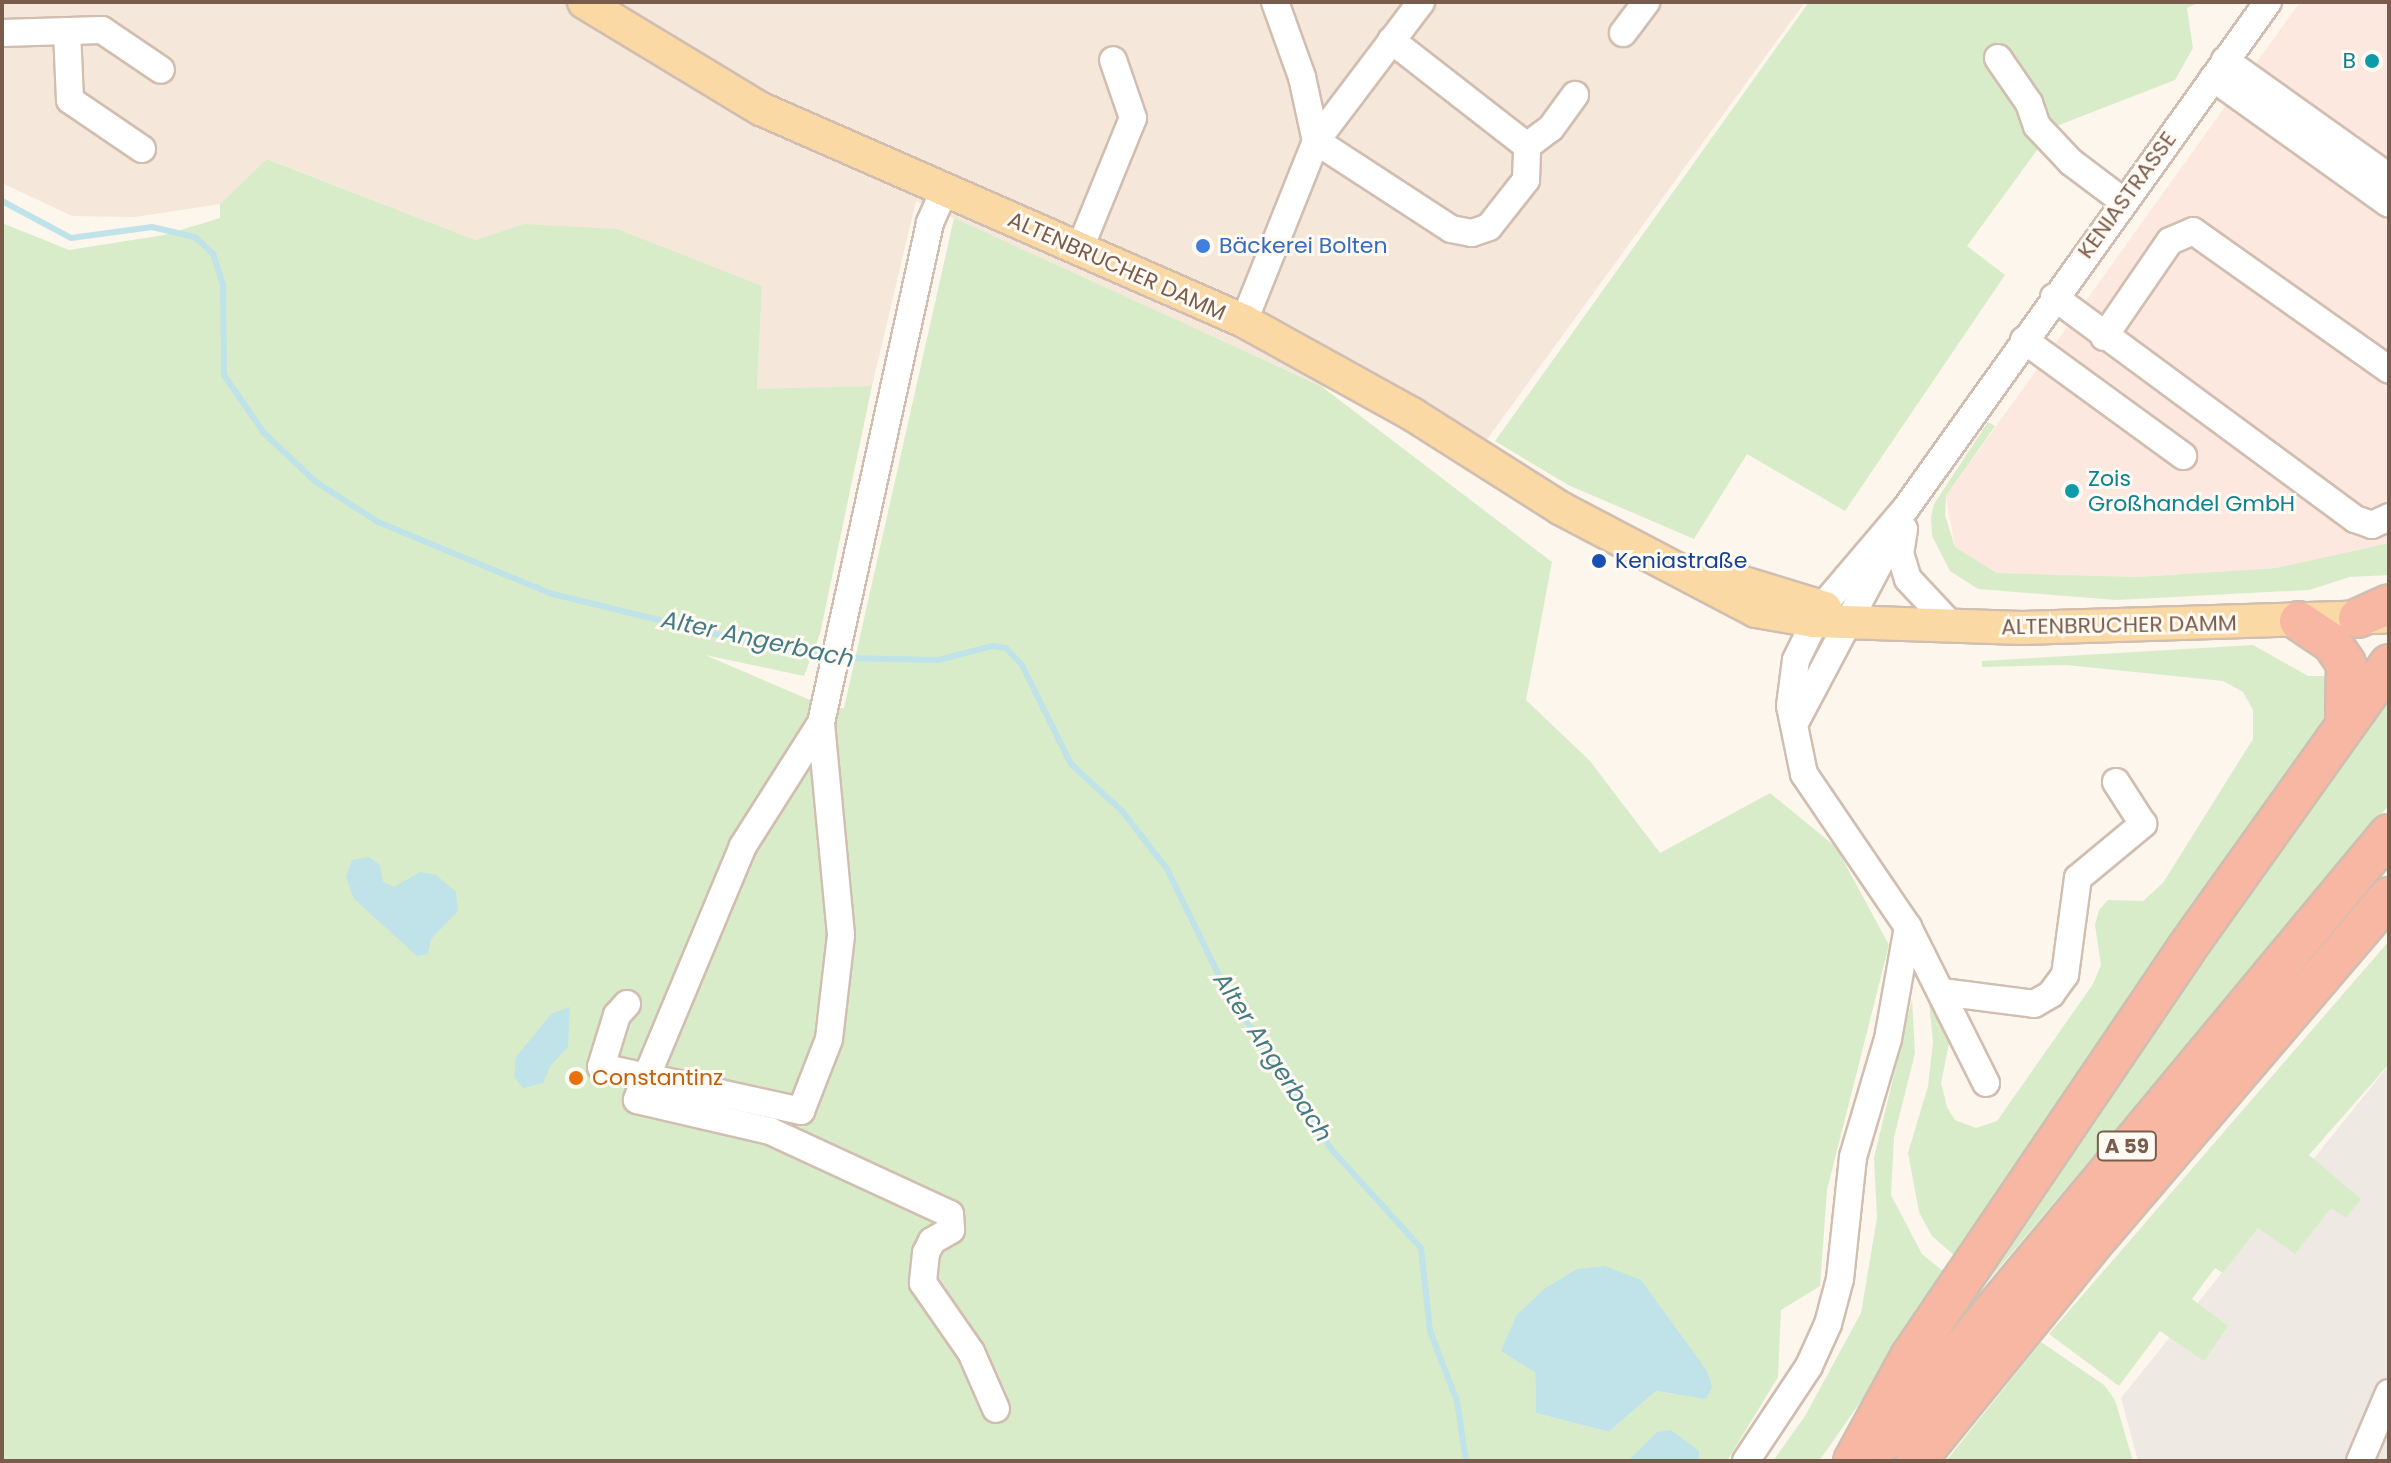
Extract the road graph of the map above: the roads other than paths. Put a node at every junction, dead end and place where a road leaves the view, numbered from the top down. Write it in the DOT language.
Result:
graph roads {
  1 [pos="584,2"];
  2 [pos="1275,2"];
  3 [pos="1421,2"];
  4 [pos="1646,2"];
  5 [pos="2268,2"];
  6 [pos="67,31"];
  7 [pos="2,33"];
  8 [pos="1623,33"];
  9 [pos="1391,40"];
  10 [pos="1998,58"];
  11 [pos="1113,60"];
  12 [pos="2219,69"];
  13 [pos="161,70"];
  14 [pos="1575,95"];
  15 [pos="1316,141"];
  16 [pos="1527,146"];
  17 [pos="142,149"];
  18 [pos="2389,177"];
  19 [pos="944,191"];
  20 [pos="2123,201"];
  21 [pos="2389,204"];
  22 [pos="1080,248"];
  23 [pos="2054,297"];
  24 [pos="1244,321"];
  25 [pos="2104,337"];
  26 [pos="2024,340"];
  27 [pos="2389,370"];
  28 [pos="2183,456"];
  29 [pos="1906,508"];
  30 [pos="2389,517"];
  31 [pos="2379,613"];
  32 [pos="1828,616"];
  33 [pos="2299,621"];
  34 [pos="1953,627"];
  35 [pos="2389,664"];
  36 [pos="2345,720"];
  37 [pos="821,723"];
  38 [pos="1793,734"];
  39 [pos="2116,782"];
  40 [pos="2389,834"];
  41 [pos="2389,897"];
  42 [pos="1908,927"];
  43 [pos="1942,992"];
  44 [pos="627,1004"];
  45 [pos="645,1077"];
  46 [pos="1986,1083"];
  47 [pos="2389,1393"];
  48 [pos="996,1409"];
  49 [pos="1746,1461"];
  50 [pos="1853,1461"];
  51 [pos="1869,1461"];
  52 [pos="1916,1461"];
  53 [pos="2360,1461"];
  1 -- 19 [label="main road, ALTENBRUCHER DAMM"];
  2 -- 15 [label="street"];
  3 -- 9 [label="street"];
  4 -- 8 [label="street"];
  5 -- 12 [label="street, KENIASTRASSE"];
  6 -- 7 [label="street"];
  6 -- 13 [label="street"];
  6 -- 17 [label="street"];
  9 -- 15 [label="street"];
  9 -- 16 [label="street"];
  10 -- 20 [label="street"];
  11 -- 22 [label="street"];
  12 -- 18 [label="street"];
  12 -- 20 [label="street, KENIASTRASSE"];
  12 -- 21 [label="street"];
  14 -- 16 [label="street"];
  15 -- 16 [label="street"];
  15 -- 24 [label="street"];
  19 -- 22 [label="main road, ALTENBRUCHER DAMM"];
  19 -- 37 [label="street"];
  20 -- 23 [label="street, KENIASTRASSE"];
  22 -- 24 [label="main road, ALTENBRUCHER DAMM"];
  23 -- 25 [label="street"];
  23 -- 26 [label="street, KENIASTRASSE"];
  24 -- 32 [label="main road, ALTENBRUCHER DAMM"];
  25 -- 27 [label="street"];
  25 -- 30 [label="street"];
  26 -- 28 [label="street"];
  26 -- 29 [label="street, KENIASTRASSE"];
  29 -- 32 [label="street, KENIASTRASSE"];
  29 -- 34 [label="street, KENIASTRASSE"];
  31 -- 33 [label="main road, ALTENBRUCHER DAMM"];
  32 -- 34 [label="main road, ALTENBRUCHER DAMM"];
  32 -- 38 [label="street"];
  32 -- 38 [label="street"];
  33 -- 34 [label="main road, ALTENBRUCHER DAMM"];
  33 -- 36 [label="highway"];
  35 -- 36 [label="highway"];
  36 -- 50 [label="highway"];
  37 -- 45 [label="street"];
  37 -- 45 [label="street"];
  38 -- 42 [label="street"];
  39 -- 43 [label="street"];
  40 -- 51 [label="highway, A 59"];
  41 -- 52 [label="highway, A 59"];
  42 -- 43 [label="street"];
  42 -- 49 [label="street"];
  43 -- 46 [label="street"];
  44 -- 45 [label="street"];
  45 -- 48 [label="street"];
  47 -- 53 [label="street"];
}
